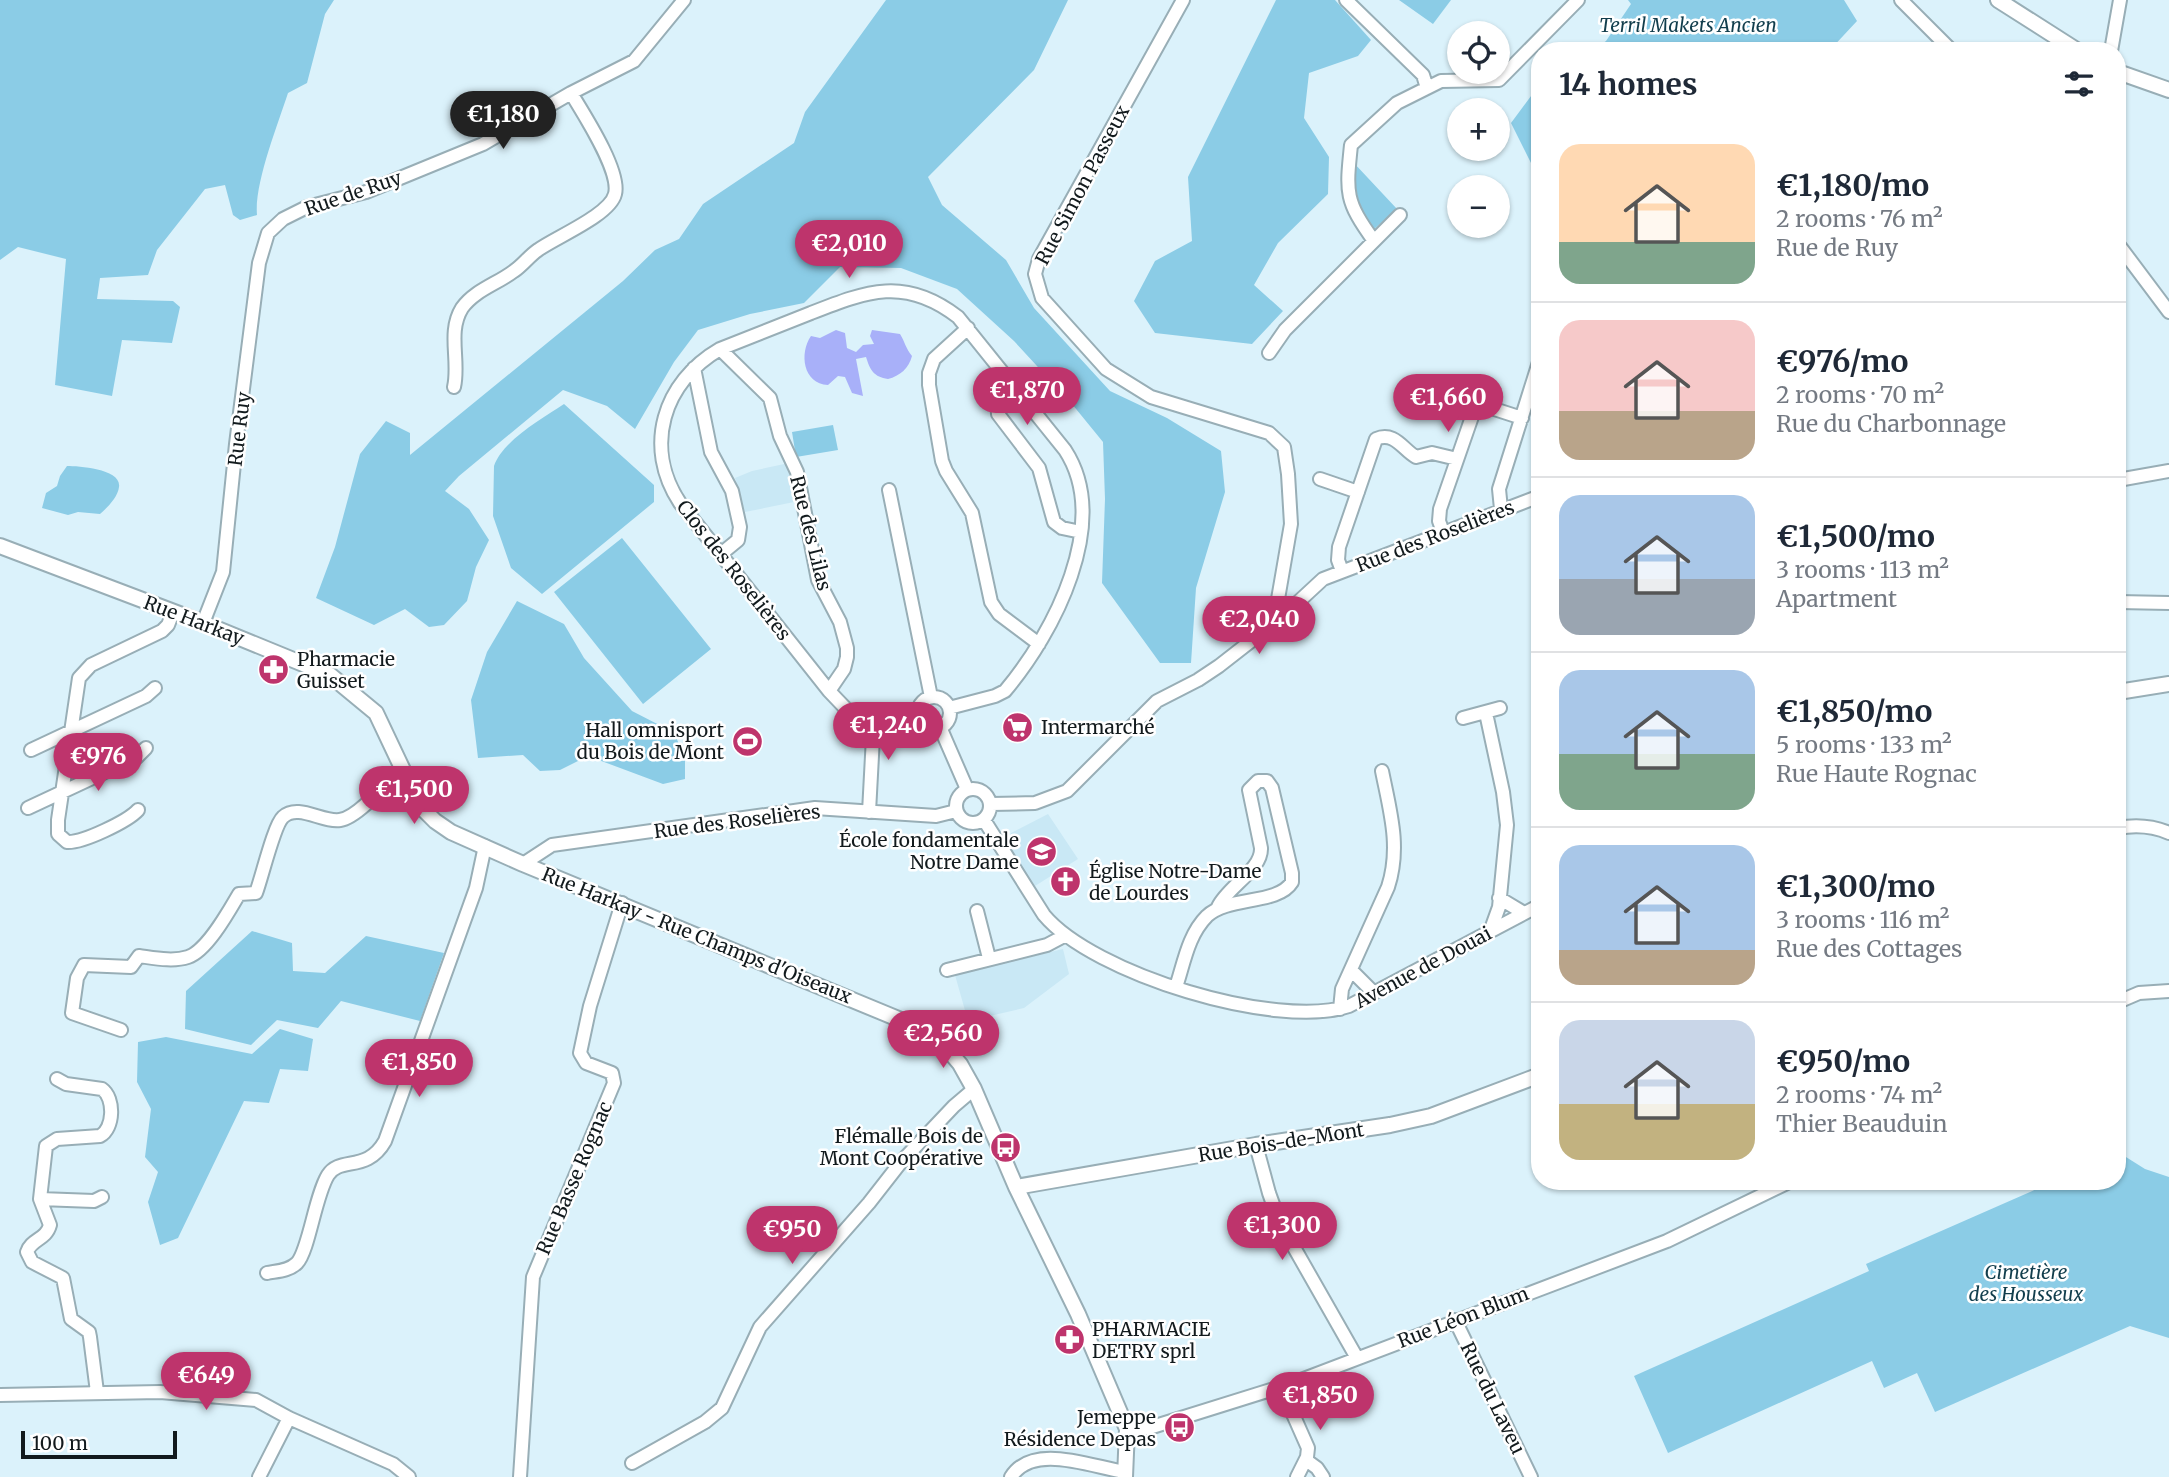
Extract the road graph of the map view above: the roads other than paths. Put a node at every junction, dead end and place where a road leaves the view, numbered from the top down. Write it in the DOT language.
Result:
graph roads {
  1 [pos="684,0"];
  2 [pos="1183,0"];
  3 [pos="1346,0"];
  4 [pos="1578,0"];
  5 [pos="1901,0"];
  6 [pos="1998,0"];
  7 [pos="2120,0"];
  8 [pos="1537,42"];
  9 [pos="1943,42"];
  10 [pos="2064,42"];
  11 [pos="2113,42"];
  12 [pos="1531,48"];
  13 [pos="2126,75"];
  14 [pos="1427,88"];
  15 [pos="2169,90"];
  16 [pos="570,93"];
  17 [pos="1400,215"];
  18 [pos="268,233"];
  19 [pos="1374,241"];
  20 [pos="2126,255"];
  21 [pos="2169,312"];
  22 [pos="968,328"];
  23 [pos="720,349"];
  24 [pos="1269,353"];
  25 [pos="694,368"];
  26 [pos="1014,385"];
  27 [pos="454,387"];
  28 [pos="1531,388"];
  29 [pos="1522,418"];
  30 [pos="1457,459"];
  31 [pos="2169,471"];
  32 [pos="1320,479"];
  33 [pos="2126,479"];
  34 [pos="889,490"];
  35 [pos="1358,492"];
  36 [pos="1531,499"];
  37 [pos="1501,509"];
  38 [pos="1081,532"];
  39 [pos="1443,532"];
  40 [pos="0,546"];
  41 [pos="721,554"];
  42 [pos="1342,571"];
  43 [pos="2126,602"];
  44 [pos="2169,603"];
  45 [pos="173,612"];
  46 [pos="1283,616"];
  47 [pos="203,623"];
  48 [pos="1039,644"];
  49 [pos="2169,684"];
  50 [pos="155,688"];
  51 [pos="830,691"];
  52 [pos="2126,691"];
  53 [pos="931,697"];
  54 [pos="949,708"];
  55 [pos="1500,708"];
  56 [pos="376,713"];
  57 [pos="1486,713"];
  58 [pos="1463,718"];
  59 [pos="919,719"];
  60 [pos="940,727"];
  61 [pos="70,732"];
  62 [pos="873,737"];
  63 [pos="146,748"];
  64 [pos="31,750"];
  65 [pos="401,768"];
  66 [pos="1382,771"];
  67 [pos="967,789"];
  68 [pos="62,792"];
  69 [pos="991,804"];
  70 [pos="28,808"];
  71 [pos="138,810"];
  72 [pos="957,811"];
  73 [pos="869,812"];
  74 [pos="984,820"];
  75 [pos="2126,826"];
  76 [pos="2169,833"];
  77 [pos="485,846"];
  78 [pos="523,864"];
  79 [pos="1499,898"];
  80 [pos="622,903"];
  81 [pos="1218,906"];
  82 [pos="1531,910"];
  83 [pos="977,911"];
  84 [pos="1524,913"];
  85 [pos="1490,932"];
  86 [pos="1064,936"];
  87 [pos="989,958"];
  88 [pos="947,970"];
  89 [pos="1350,970"];
  90 [pos="1176,987"];
  91 [pos="2169,991"];
  92 [pos="1374,993"];
  93 [pos="2126,999"];
  94 [pos="1340,1009"];
  95 [pos="121,1030"];
  96 [pos="1531,1078"];
  97 [pos="57,1079"];
  98 [pos="974,1088"];
  99 [pos="1256,1145"];
  100 [pos="1016,1187"];
  101 [pos="1772,1190"];
  102 [pos="102,1197"];
  103 [pos="40,1199"];
  104 [pos="267,1273"];
  105 [pos="1455,1320"];
  106 [pos="1357,1358"];
  107 [pos="1281,1387"];
  108 [pos="97,1392"];
  109 [pos="0,1395"];
  110 [pos="289,1418"];
  111 [pos="1128,1429"];
  112 [pos="1306,1460"];
  113 [pos="632,1464"];
  114 [pos="1125,1474"];
  115 [pos="259,1477"];
  116 [pos="410,1477"];
  117 [pos="520,1477"];
  118 [pos="1011,1477"];
  119 [pos="1297,1477"];
  120 [pos="1322,1477"];
  121 [pos="1531,1477"];
  1 -- 16 [label="street, Rue de Ruy"];
  2 -- 46 [label="street, Rue Simon Passeux"];
  3 -- 14 [label="street"];
  4 -- 8 [label="street"];
  5 -- 9 [label="street"];
  6 -- 10 [label="street"];
  7 -- 11 [label="street"];
  12 -- 14 [label="street"];
  13 -- 15 [label="street"];
  14 -- 19 [label="street"];
  16 -- 18 [label="street, Rue de Ruy"];
  16 -- 27 [label="street"];
  17 -- 19 [label="street"];
  18 -- 47 [label="street, Rue Ruy"];
  19 -- 24 [label="street"];
  20 -- 21 [label="street"];
  22 -- 23 [label="street, Clos des Roselières"];
  22 -- 26 [label="street, Clos des Roselières"];
  22 -- 48 [label="street"];
  23 -- 25 [label="street, Clos des Roselières"];
  23 -- 51 [label="street, Rue des Lilas"];
  25 -- 41 [label="street"];
  25 -- 41 [label="street, Clos des Roselières"];
  26 -- 38 [label="street, Clos des Roselières"];
  26 -- 38 [label="street"];
  28 -- 29 [label="street"];
  29 -- 30 [label="street"];
  29 -- 37 [label="street"];
  30 -- 35 [label="street"];
  30 -- 39 [label="street"];
  31 -- 33 [label="street"];
  32 -- 35 [label="street"];
  34 -- 53 [label="street"];
  35 -- 42 [label="street"];
  36 -- 37 [label="street, Rue des Roselières"];
  37 -- 39 [label="street, Rue des Roselières"];
  38 -- 48 [label="street, Clos des Roselières"];
  39 -- 42 [label="street, Rue des Roselières"];
  40 -- 45 [label="street, Rue Harkay"];
  41 -- 51 [label="street, Clos des Roselières"];
  42 -- 46 [label="street, Rue des Roselières"];
  43 -- 44 [label="street"];
  45 -- 47 [label="street, Rue Harkay"];
  45 -- 61 [label="street"];
  46 -- 69 [label="street, Rue des Roselières"];
  47 -- 56 [label="street, Rue Harkay"];
  48 -- 54 [label="street, Clos des Roselières"];
  49 -- 52 [label="street"];
  50 -- 61 [label="street"];
  51 -- 62 [label="street, Clos des Roselières"];
  53 -- 54 [label="street"];
  53 -- 59 [label="street"];
  54 -- 60 [label="street"];
  55 -- 57 [label="street"];
  56 -- 65 [label="street, Rue Harkay - Rue Champs d'Oiseaux"];
  57 -- 58 [label="street"];
  57 -- 79 [label="street"];
  59 -- 60 [label="street"];
  59 -- 62 [label="street"];
  60 -- 67 [label="street"];
  61 -- 64 [label="street"];
  61 -- 68 [label="street"];
  62 -- 73 [label="street"];
  63 -- 68 [label="street"];
  65 -- 77 [label="street, Rue Harkay - Rue Champs d'Oiseaux"];
  65 -- 95 [label="street"];
  66 -- 89 [label="street"];
  67 -- 69 [label="street"];
  67 -- 72 [label="street"];
  68 -- 70 [label="street"];
  68 -- 71 [label="street"];
  69 -- 74 [label="street"];
  72 -- 73 [label="street, Rue des Roselières"];
  72 -- 74 [label="street"];
  73 -- 78 [label="street, Rue des Roselières"];
  74 -- 86 [label="street, Avenue de Douai"];
  75 -- 76 [label="street"];
  77 -- 78 [label="street, Rue Harkay - Rue Champs d'Oiseaux"];
  77 -- 104 [label="street"];
  78 -- 80 [label="street, Rue Harkay - Rue Champs d'Oiseaux"];
  79 -- 84 [label="street"];
  79 -- 85 [label="street"];
  80 -- 98 [label="street, Rue Harkay - Rue Champs d'Oiseaux"];
  80 -- 117 [label="street, Rue Basse Rognac"];
  81 -- 81 [label="street"];
  81 -- 90 [label="street"];
  82 -- 84 [label="street, Avenue de Douai"];
  83 -- 87 [label="street"];
  84 -- 85 [label="street, Avenue de Douai"];
  85 -- 92 [label="street, Avenue de Douai"];
  86 -- 87 [label="street"];
  86 -- 90 [label="street, Avenue de Douai"];
  87 -- 88 [label="street"];
  89 -- 92 [label="street"];
  89 -- 94 [label="street"];
  90 -- 94 [label="street, Avenue de Douai"];
  91 -- 93 [label="street"];
  92 -- 94 [label="street, Avenue de Douai"];
  96 -- 99 [label="street, Rue Bois-de-Mont"];
  97 -- 103 [label="street"];
  98 -- 100 [label="street, Rue Harkay - Rue Champs d'Oiseaux"];
  98 -- 113 [label="street"];
  99 -- 100 [label="street, Rue Bois-de-Mont"];
  99 -- 106 [label="street"];
  100 -- 111 [label="street, Rue Harkay - Rue Champs d'Oiseaux"];
  101 -- 105 [label="street, Rue Léon Blum"];
  102 -- 103 [label="street"];
  103 -- 108 [label="street"];
  105 -- 106 [label="street, Rue Léon Blum"];
  105 -- 121 [label="street, Rue du Laveu"];
  106 -- 107 [label="street, Rue Léon Blum"];
  107 -- 111 [label="street, Rue Léon Blum"];
  107 -- 112 [label="street"];
  108 -- 109 [label="street"];
  108 -- 110 [label="street"];
  110 -- 115 [label="street"];
  110 -- 116 [label="street"];
  111 -- 114 [label="street, Rue Harkay - Rue Champs d'Oiseaux"];
  112 -- 119 [label="street"];
  112 -- 120 [label="street"];
  114 -- 118 [label="street"];
}
